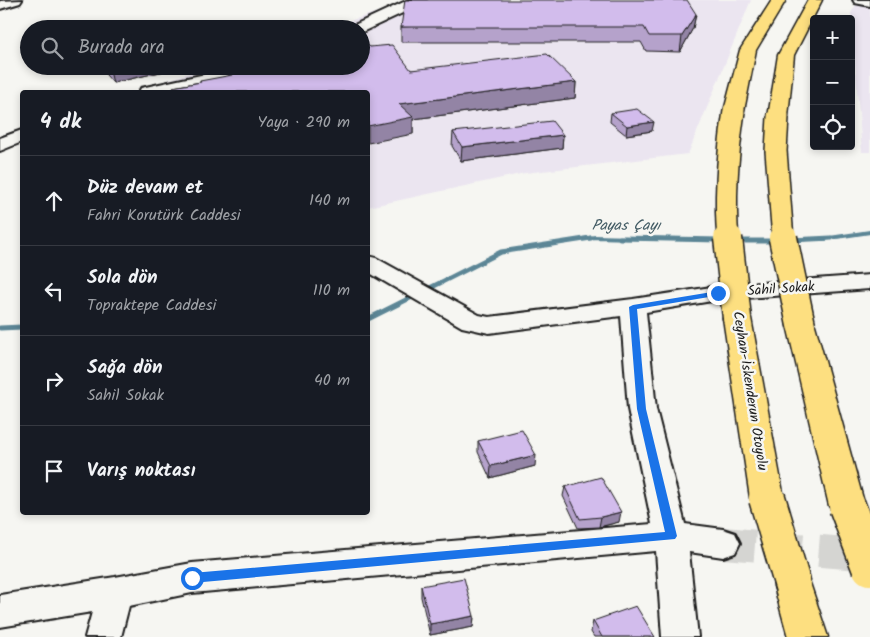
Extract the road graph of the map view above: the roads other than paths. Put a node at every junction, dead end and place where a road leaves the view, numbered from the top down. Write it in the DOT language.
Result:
graph roads {
  1 [pos="15,0"];
  2 [pos="419,0"];
  3 [pos="778,0"];
  4 [pos="815,0"];
  5 [pos="860,0"];
  6 [pos="870,2"];
  7 [pos="0,5"];
  8 [pos="370,23"];
  9 [pos="224,75"];
  10 [pos="156,90"];
  11 [pos="20,122"];
  12 [pos="0,130"];
  13 [pos="20,136"];
  14 [pos="0,145"];
  15 [pos="374,266"];
  16 [pos="870,282"];
  17 [pos="633,307"];
  18 [pos="671,536"];
  19 [pos="723,543"];
  20 [pos="870,567"];
  21 [pos="115,593"];
  22 [pos="0,611"];
  23 [pos="103,637"];
  24 [pos="680,637"];
  25 [pos="808,637"];
  1 -- 7 [label="street"];
  2 -- 8 [label="street"];
  3 -- 25 [label="highway, Ceyhan-İskenderun Otoyolu, bridge"];
  4 -- 20 [label="highway, bridge"];
  5 -- 6 [label="street"];
  9 -- 10 [label="street"];
  11 -- 12 [label="street"];
  13 -- 14 [label="street"];
  15 -- 17 [label="street, Sahil Sokak"];
  16 -- 17 [label="street, Sahil Sokak"];
  17 -- 18 [label="street"];
  18 -- 19 [label="street"];
  18 -- 21 [label="street"];
  18 -- 24 [label="street"];
  21 -- 22 [label="street"];
  21 -- 23 [label="street"];
}
